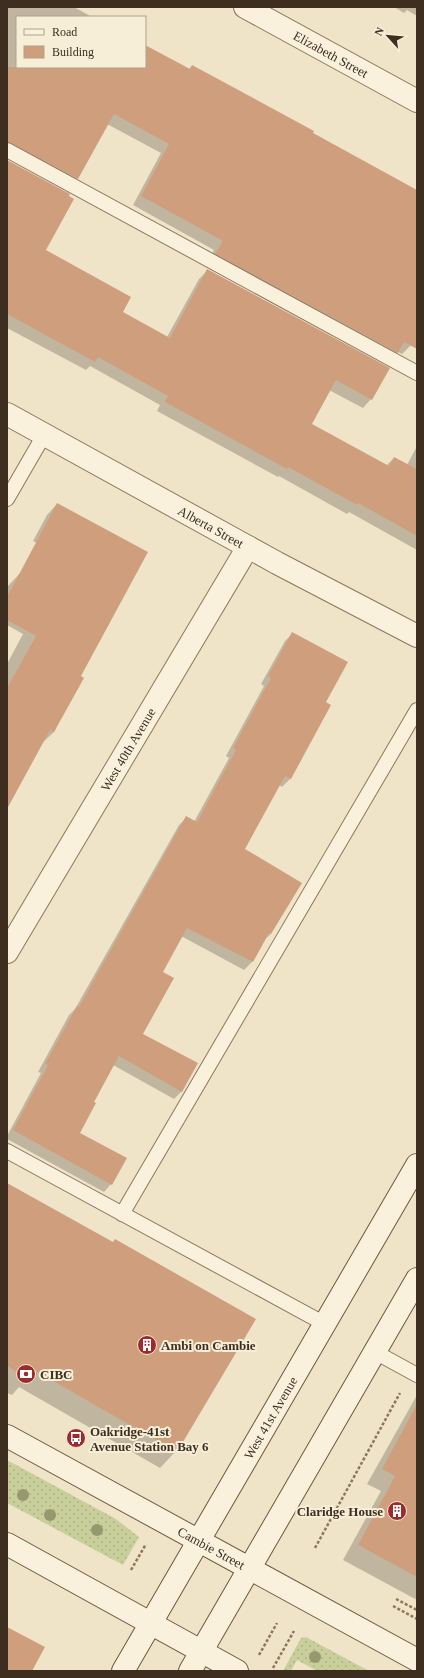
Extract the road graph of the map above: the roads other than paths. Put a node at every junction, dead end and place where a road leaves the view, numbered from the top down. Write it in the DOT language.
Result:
graph roads {
  1 [pos="245,7"];
  2 [pos="417,101"];
  3 [pos="7,150"];
  4 [pos="417,373"];
  5 [pos="7,414"];
  6 [pos="44,435"];
  7 [pos="7,499"];
  8 [pos="248,547"];
  9 [pos="417,636"];
  10 [pos="417,710"];
  11 [pos="7,952"];
  12 [pos="7,1151"];
  13 [pos="417,1165"];
  14 [pos="122,1214"];
  15 [pos="417,1279"];
  16 [pos="325,1324"];
  17 [pos="375,1352"];
  18 [pos="417,1375"];
  19 [pos="7,1436"];
  20 [pos="199,1541"];
  21 [pos="7,1544"];
  22 [pos="250,1568"];
  23 [pos="152,1623"];
  24 [pos="202,1652"];
  25 [pos="417,1660"];
  26 [pos="123,1671"];
  27 [pos="190,1671"];
  28 [pos="237,1671"];
  1 -- 2 [label="main road, Elizabeth Street"];
  3 -- 4 [label="lane"];
  5 -- 6 [label="main road, Alberta Street"];
  6 -- 7 [label="lane"];
  6 -- 8 [label="main road, Alberta Street"];
  8 -- 9 [label="main road, Alberta Street"];
  8 -- 11 [label="main road, West 40th Avenue"];
  10 -- 14 [label="lane"];
  12 -- 14 [label="lane"];
  13 -- 16 [label="main road, West 41st Avenue"];
  14 -- 16 [label="lane"];
  15 -- 17 [label="main road"];
  16 -- 20 [label="main road, West 41st Avenue"];
  17 -- 18 [label="lane"];
  17 -- 22 [label="main road"];
  19 -- 20 [label="main road, Cambie Street"];
  20 -- 22 [label="main road, Cambie Street"];
  20 -- 23 [label="main road, West 41st Avenue"];
  21 -- 23 [label="main road"];
  22 -- 24 [label="main road"];
  22 -- 25 [label="main road, Cambie Street"];
  23 -- 24 [label="main road"];
  23 -- 26 [label="main road, West 41st Avenue"];
  24 -- 27 [label="main road"];
  24 -- 28 [label="main road"];
}
